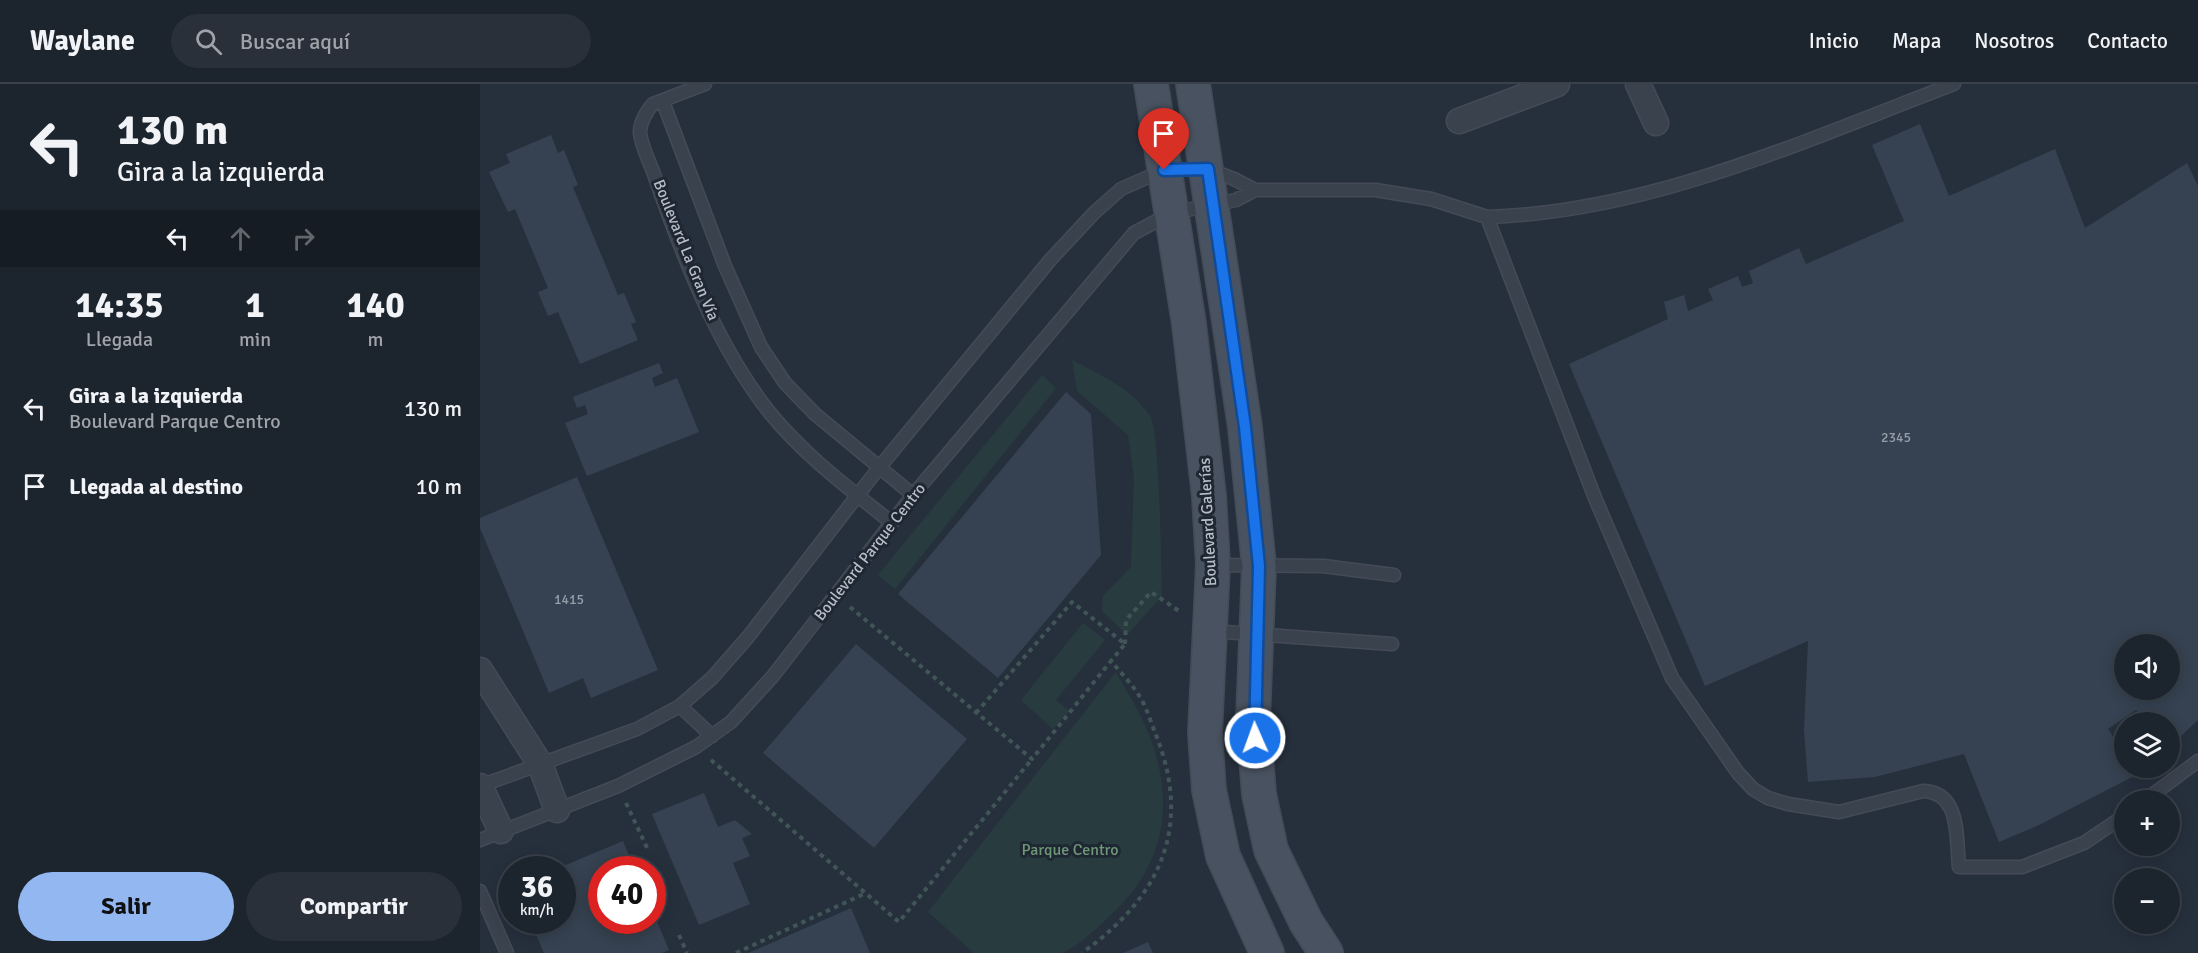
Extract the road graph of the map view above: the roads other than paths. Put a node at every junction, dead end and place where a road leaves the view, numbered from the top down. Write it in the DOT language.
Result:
graph roads {
  1 [pos="705,84"];
  2 [pos="1151,84"];
  3 [pos="1193,84"];
  4 [pos="1557,84"];
  5 [pos="1638,84"];
  6 [pos="1954,84"];
  7 [pos="663,102"];
  8 [pos="1459,121"];
  9 [pos="1656,123"];
  10 [pos="1208,169"];
  11 [pos="1164,170"];
  12 [pos="1255,190"];
  13 [pos="1213,206"];
  14 [pos="1172,213"];
  15 [pos="1487,218"];
  16 [pos="878,468"];
  17 [pos="913,495"];
  18 [pos="859,496"];
  19 [pos="892,523"];
  20 [pos="1213,564"];
  21 [pos="1259,566"];
  22 [pos="1394,575"];
  23 [pos="1209,631"];
  24 [pos="1258,633"];
  25 [pos="1392,644"];
  26 [pos="480,670"];
  27 [pos="680,706"];
  28 [pos="1253,719"];
  29 [pos="1206,733"];
  30 [pos="712,736"];
  31 [pos="2198,761"];
  32 [pos="540,764"];
  33 [pos="480,786"];
  34 [pos="2159,790"];
  35 [pos="557,810"];
  36 [pos="2114,823"];
  37 [pos="491,835"];
  38 [pos="480,891"];
  39 [pos="507,953"];
  40 [pos="1267,953"];
  41 [pos="1326,953"];
  1 -- 7 [label="lane, Boulevard La Gran Vía"];
  2 -- 11 [label="street, Boulevard Galerías"];
  3 -- 10 [label="street"];
  4 -- 8 [label="street"];
  5 -- 9 [label="street"];
  6 -- 15 [label="lane"];
  7 -- 16 [label="lane, Boulevard La Gran Vía"];
  7 -- 18 [label="lane, Boulevard La Gran Vía"];
  10 -- 11 [label="lane"];
  10 -- 12 [label="lane"];
  10 -- 13 [label="street"];
  11 -- 14 [label="street, Boulevard Galerías"];
  11 -- 16 [label="lane"];
  12 -- 13 [label="lane, Boulevard Parque Centro"];
  12 -- 15 [label="lane"];
  13 -- 14 [label="lane, Boulevard Parque Centro"];
  13 -- 21 [label="street"];
  14 -- 17 [label="lane, Boulevard Parque Centro"];
  14 -- 20 [label="street, Boulevard Galerías"];
  15 -- 36 [label="lane"];
  16 -- 17 [label="lane, Boulevard La Gran Vía"];
  16 -- 18 [label="lane"];
  17 -- 19 [label="lane, Boulevard Parque Centro"];
  18 -- 19 [label="lane, Boulevard La Gran Vía"];
  18 -- 27 [label="lane"];
  19 -- 30 [label="lane, Boulevard Parque Centro"];
  20 -- 21 [label="lane"];
  20 -- 23 [label="street, Boulevard Galerías"];
  21 -- 22 [label="lane"];
  21 -- 24 [label="street"];
  23 -- 24 [label="lane"];
  23 -- 29 [label="street, Boulevard Galerías"];
  24 -- 25 [label="lane"];
  24 -- 28 [label="street"];
  26 -- 32 [label="street"];
  27 -- 30 [label="lane"];
  27 -- 32 [label="lane"];
  28 -- 29 [label="street"];
  28 -- 41 [label="street"];
  29 -- 40 [label="street, Boulevard Galerías"];
  30 -- 35 [label="lane, Boulevard Parque Centro"];
  31 -- 34 [label="lane"];
  32 -- 33 [label="lane"];
  32 -- 35 [label="street"];
  33 -- 37 [label="street"];
  35 -- 37 [label="lane, Boulevard Parque Centro"];
  38 -- 39 [label="lane"];
}
